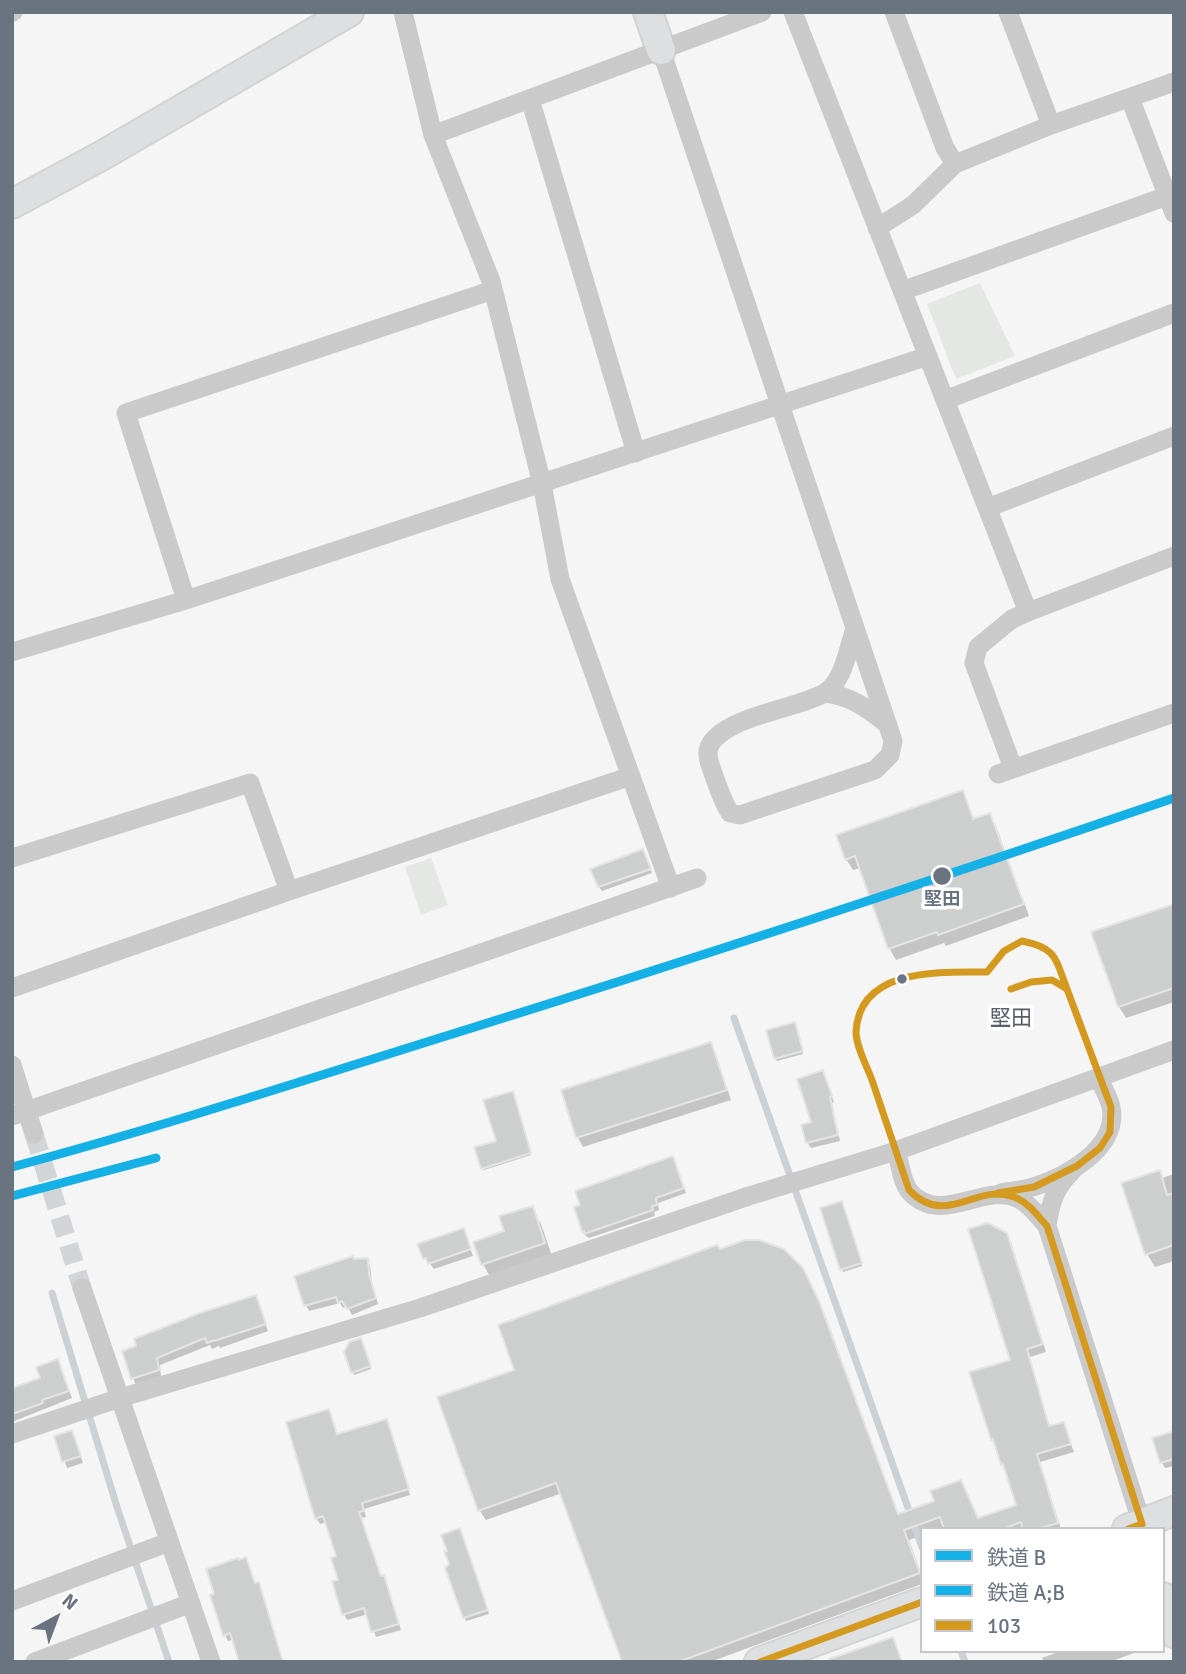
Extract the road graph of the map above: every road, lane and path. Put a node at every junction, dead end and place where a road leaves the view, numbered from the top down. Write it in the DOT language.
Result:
graph roads {
  1 [pos="349,12"];
  2 [pos="402,12"];
  3 [pos="649,12"];
  4 [pos="762,12"];
  5 [pos="793,12"];
  6 [pos="894,12"];
  7 [pos="1008,12"];
  8 [pos="661,50"];
  9 [pos="1174,82"];
  10 [pos="1130,98"];
  11 [pos="530,99"];
  12 [pos="1051,125"];
  13 [pos="433,135"];
  14 [pos="955,164"];
  15 [pos="12,204"];
  16 [pos="1171,204"];
  17 [pos="877,228"];
  18 [pos="494,290"];
  19 [pos="902,291"];
  20 [pos="1174,313"];
  21 [pos="928,356"];
  22 [pos="945,400"];
  23 [pos="780,405"];
  24 [pos="1174,436"];
  25 [pos="636,453"];
  26 [pos="542,484"];
  27 [pos="987,508"];
  28 [pos="1174,556"];
  29 [pos="186,600"];
  30 [pos="1028,612"];
  31 [pos="855,629"];
  32 [pos="12,652"];
  33 [pos="825,693"];
  34 [pos="1174,713"];
  35 [pos="888,725"];
  36 [pos="631,776"];
  37 [pos="12,858"];
  38 [pos="697,878"];
  39 [pos="671,888"];
  40 [pos="289,891"];
  41 [pos="12,989"];
  42 [pos="1174,1050"];
  43 [pos="12,1065"];
  44 [pos="1098,1077"];
  45 [pos="20,1113"];
  46 [pos="34,1133"];
  47 [pos="896,1151"];
  48 [pos="1077,1166"];
  49 [pos="998,1193"];
  50 [pos="1046,1226"];
  51 [pos="82,1288"];
  52 [pos="120,1398"];
  53 [pos="12,1434"];
  54 [pos="1174,1510"];
  55 [pos="1137,1527"];
  56 [pos="169,1542"];
  57 [pos="12,1601"];
  58 [pos="191,1603"];
  59 [pos="920,1603"];
  60 [pos="1165,1604"];
  61 [pos="1174,1633"];
  62 [pos="35,1662"];
  63 [pos="211,1662"];
  64 [pos="759,1662"];
  1 -- 15 [label="street"];
  2 -- 13 [label="street"];
  3 -- 8 [label="street"];
  4 -- 8 [label="street"];
  5 -- 17 [label="street"];
  6 -- 14 [label="street"];
  7 -- 12 [label="street"];
  8 -- 11 [label="street"];
  8 -- 23 [label="street"];
  9 -- 10 [label="street"];
  10 -- 12 [label="street"];
  10 -- 16 [label="street"];
  11 -- 13 [label="street"];
  11 -- 25 [label="street"];
  12 -- 14 [label="street"];
  13 -- 18 [label="street"];
  14 -- 17 [label="street"];
  16 -- 19 [label="street"];
  17 -- 19 [label="street"];
  18 -- 26 [label="street"];
  18 -- 29 [label="street"];
  19 -- 21 [label="street"];
  20 -- 22 [label="street"];
  21 -- 22 [label="street"];
  21 -- 23 [label="street"];
  22 -- 27 [label="street"];
  23 -- 25 [label="street"];
  23 -- 31 [label="street"];
  24 -- 27 [label="street"];
  25 -- 26 [label="street"];
  26 -- 29 [label="street"];
  26 -- 36 [label="street"];
  27 -- 30 [label="street"];
  28 -- 30 [label="street"];
  29 -- 32 [label="street"];
  30 -- 34 [label="street"];
  31 -- 33 [label="street"];
  31 -- 35 [label="street"];
  33 -- 35 [label="street"];
  33 -- 35 [label="street"];
  36 -- 39 [label="street"];
  36 -- 40 [label="street"];
  37 -- 40 [label="street"];
  38 -- 39 [label="street"];
  39 -- 45 [label="street"];
  40 -- 41 [label="street"];
  42 -- 44 [label="street"];
  43 -- 45 [label="street"];
  44 -- 47 [label="street"];
  44 -- 48 [label="street"];
  45 -- 46 [label="street"];
  47 -- 49 [label="street"];
  47 -- 52 [label="street"];
  48 -- 49 [label="street"];
  48 -- 50 [label="street"];
  49 -- 50 [label="street"];
  50 -- 55 [label="street"];
  51 -- 52 [label="street"];
  52 -- 53 [label="street"];
  52 -- 56 [label="street"];
  54 -- 55 [label="street"];
  56 -- 57 [label="street"];
  56 -- 58 [label="street"];
  58 -- 62 [label="street"];
  58 -- 63 [label="street"];
  59 -- 64 [label="street"];
  60 -- 61 [label="street"];
}
